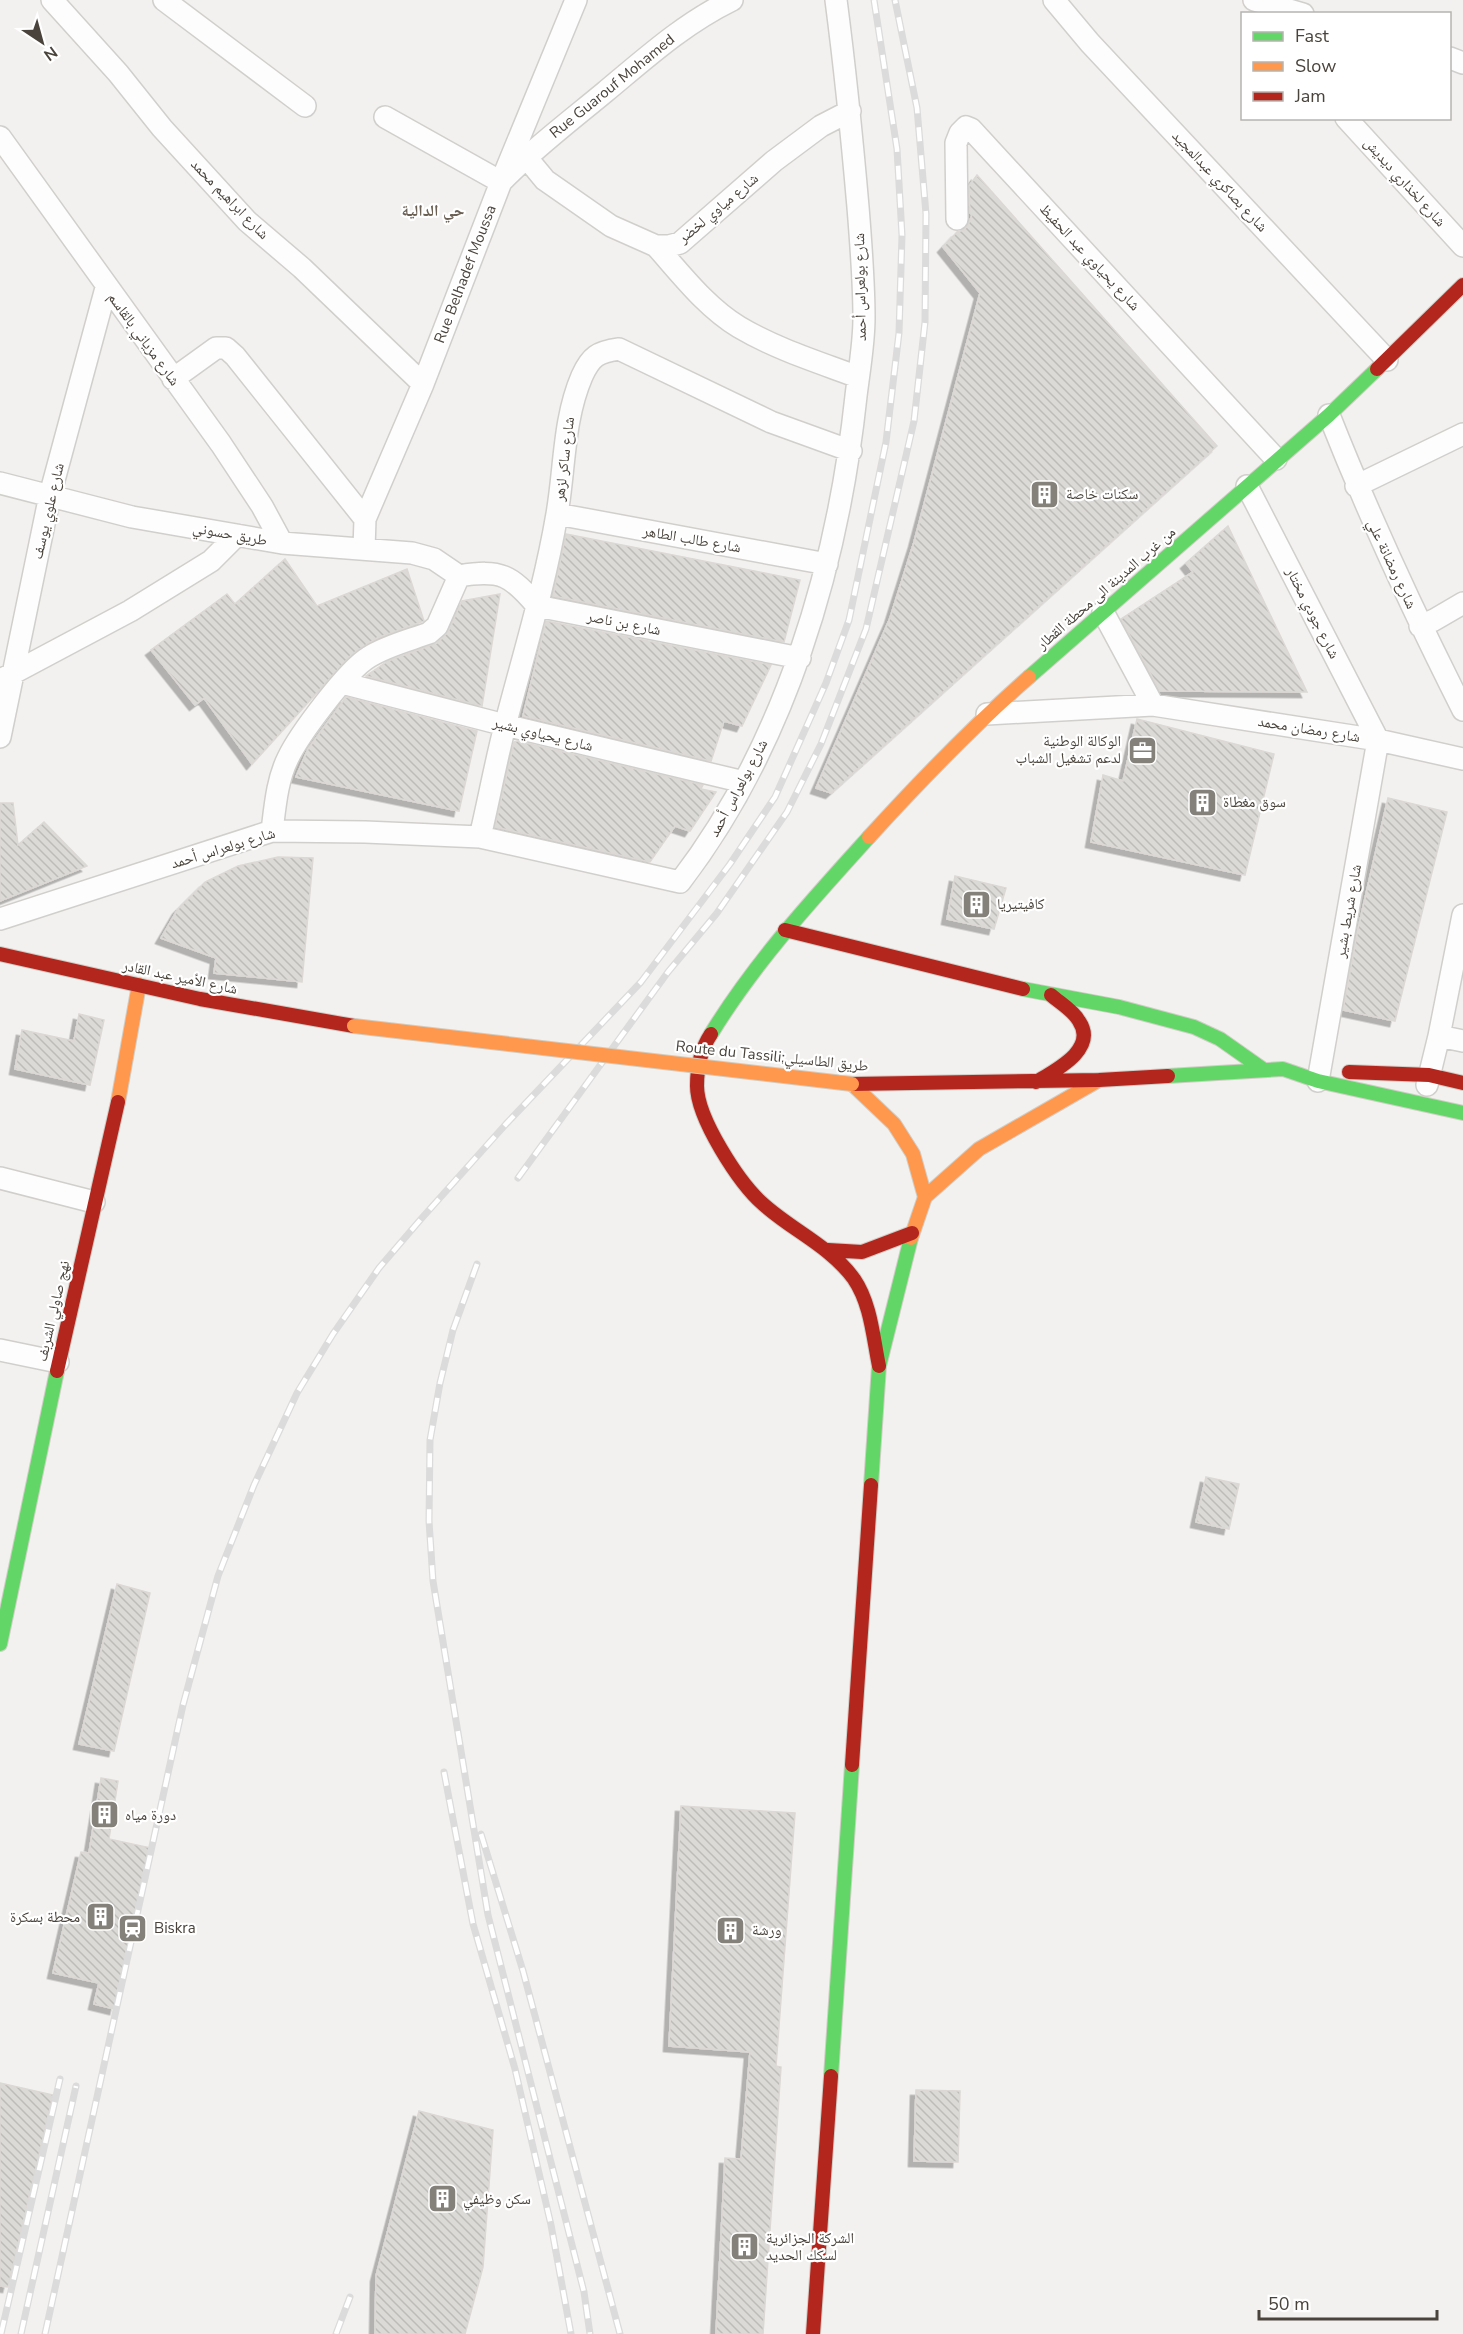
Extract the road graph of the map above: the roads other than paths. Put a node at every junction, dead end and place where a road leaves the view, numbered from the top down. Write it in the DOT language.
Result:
graph roads {
  1 [pos="52,0"];
  2 [pos="164,0"];
  3 [pos="576,0"];
  4 [pos="732,0"];
  5 [pos="836,0"];
  6 [pos="1054,0"];
  7 [pos="1238,0"];
  8 [pos="1254,0"];
  9 [pos="1248,12"];
  10 [pos="1296,12"];
  11 [pos="305,106"];
  12 [pos="850,111"];
  13 [pos="385,117"];
  14 [pos="1348,120"];
  15 [pos="0,137"];
  16 [pos="525,157"];
  17 [pos="501,182"];
  18 [pos="957,219"];
  19 [pos="656,246"];
  20 [pos="1463,246"];
  21 [pos="1463,285"];
  22 [pos="106,288"];
  23 [pos="1387,360"];
  24 [pos="858,377"];
  25 [pos="173,379"];
  26 [pos="423,384"];
  27 [pos="1329,415"];
  28 [pos="1463,434"];
  29 [pos="851,451"];
  30 [pos="1276,459"];
  31 [pos="0,483"];
  32 [pos="1247,486"];
  33 [pos="1356,486"];
  34 [pos="50,495"];
  35 [pos="557,514"];
  36 [pos="365,519"];
  37 [pos="237,536"];
  38 [pos="282,543"];
  39 [pos="364,549"];
  40 [pos="827,564"];
  41 [pos="459,576"];
  42 [pos="1463,603"];
  43 [pos="537,606"];
  44 [pos="1103,612"];
  45 [pos="1420,626"];
  46 [pos="800,658"];
  47 [pos="7,677"];
  48 [pos="342,682"];
  49 [pos="1153,705"];
  50 [pos="1463,710"];
  51 [pos="987,714"];
  52 [pos="505,725"];
  53 [pos="0,737"];
  54 [pos="1378,740"];
  55 [pos="1463,759"];
  56 [pos="744,782"];
  57 [pos="272,831"];
  58 [pos="480,837"];
  59 [pos="1463,915"];
  60 [pos="0,920"];
  61 [pos="785,930"];
  62 [pos="0,954"];
  63 [pos="139,985"];
  64 [pos="1051,995"];
  65 [pos="354,1026"];
  66 [pos="1439,1036"];
  67 [pos="1463,1041"];
  68 [pos="1264,1070"];
  69 [pos="1319,1075"];
  70 [pos="1429,1075"];
  71 [pos="1099,1080"];
  72 [pos="1035,1082"];
  73 [pos="1463,1083"];
  74 [pos="852,1084"];
  75 [pos="1423,1103"];
  76 [pos="1463,1113"];
  77 [pos="0,1178"];
  78 [pos="925,1197"];
  79 [pos="94,1202"];
  80 [pos="912,1233"];
  81 [pos="828,1250"];
  82 [pos="0,1350"];
  83 [pos="58,1362"];
  84 [pos="879,1366"];
  85 [pos="9,1548"];
  86 [pos="0,1644"];
  87 [pos="813,2334"];
  1 -- 26 [label="street, شارع ابراهيم محمد"];
  2 -- 11 [label="street"];
  3 -- 17 [label="street, Rue Belhadef Moussa"];
  4 -- 16 [label="street, Rue Guarouf Mohamed"];
  5 -- 12 [label="street, شارع بولعراس أحمد"];
  6 -- 23 [label="street, شارع بصاكري عبدالمجيد"];
  7 -- 9 [label="street"];
  8 -- 10 [label="street"];
  12 -- 19 [label="street, شارع مياوي لخضر"];
  12 -- 24 [label="street, شارع بولعراس أحمد"];
  13 -- 17 [label="street"];
  14 -- 20 [label="street, شارع لخذاري ديديش"];
  15 -- 22 [label="street, شارع مزياني بالقاسم"];
  16 -- 17 [label="street, Rue Guarouf Mohamed"];
  16 -- 19 [label="street, شارع مياوي لخضر"];
  17 -- 26 [label="street, Rue Belhadef Moussa"];
  18 -- 30 [label="street, شارع يحياوي عبد الحفيظ"];
  19 -- 24 [label="street"];
  21 -- 23 [label="street, من غرب المدينة الى محطة القطار"];
  22 -- 25 [label="street, شارع مزياني بالقاسم"];
  22 -- 34 [label="street, شارع علوي يوسف"];
  23 -- 27 [label="street, من غرب المدينة الى محطة القطار"];
  24 -- 29 [label="street, شارع بولعراس أحمد"];
  25 -- 36 [label="street"];
  25 -- 38 [label="street, شارع مزياني بالقاسم"];
  26 -- 36 [label="street, Rue Belhadef Moussa"];
  27 -- 30 [label="street, من غرب المدينة الى محطة القطار"];
  27 -- 33 [label="street, شارع رمضانة علي"];
  28 -- 33 [label="street"];
  29 -- 35 [label="street, شارع ساكر لزهر"];
  29 -- 40 [label="street, شارع بولعراس أحمد"];
  30 -- 32 [label="street, من غرب المدينة الى محطة القطار"];
  31 -- 34 [label="street, طريق حسوني"];
  32 -- 44 [label="street, من غرب المدينة الى محطة القطار"];
  32 -- 54 [label="street, شارع جودي مختار"];
  33 -- 45 [label="street, شارع رمضانة علي"];
  34 -- 37 [label="street, طريق حسوني"];
  34 -- 47 [label="street, شارع علوي يوسف"];
  35 -- 40 [label="street, شارع طالب الطاهر"];
  35 -- 43 [label="street, شارع ساكر لزهر"];
  36 -- 39 [label="street, Rue Belhadef Moussa"];
  37 -- 38 [label="street, طريق حسوني"];
  37 -- 47 [label="street"];
  38 -- 39 [label="street, طريق حسوني"];
  39 -- 41 [label="street, طريق حسوني"];
  40 -- 46 [label="street, شارع بولعراس أحمد"];
  41 -- 43 [label="street"];
  41 -- 48 [label="street"];
  42 -- 45 [label="street"];
  43 -- 46 [label="street, شارع بن ناصر"];
  43 -- 52 [label="street, شارع ساكر لزهر"];
  44 -- 49 [label="street"];
  44 -- 51 [label="street, من غرب المدينة الى محطة القطار"];
  45 -- 50 [label="street, شارع رمضانة علي"];
  46 -- 56 [label="street, شارع بولعراس أحمد"];
  47 -- 53 [label="street, شارع علوي يوسف"];
  48 -- 52 [label="street, شارع يحياوي بشير"];
  48 -- 57 [label="street"];
  49 -- 51 [label="street, شارع رمضان محمد"];
  49 -- 54 [label="street, شارع رمضان محمد"];
  51 -- 61 [label="street, من غرب المدينة الى محطة القطار"];
  52 -- 56 [label="street, شارع يحياوي بشير"];
  52 -- 58 [label="street, شارع ساكر لزهر"];
  54 -- 55 [label="street, شارع رمضان محمد"];
  54 -- 69 [label="street, شارع شريط بشير"];
  56 -- 58 [label="street, شارع بولعراس أحمد"];
  57 -- 58 [label="street, شارع بولعراس أحمد"];
  57 -- 60 [label="street, شارع بولعراس أحمد"];
  59 -- 66 [label="street"];
  61 -- 64 [label="street"];
  61 -- 81 [label="street, من غرب المدينة الى محطة القطار"];
  62 -- 63 [label="street, شارع الأمير عبد القادر"];
  63 -- 65 [label="street, شارع الأمير عبد القادر"];
  63 -- 79 [label="street, نهج صاولي الشربف"];
  64 -- 68 [label="street"];
  64 -- 72 [label="street"];
  65 -- 74 [label="street, Route du Tassili;طريق الطاسيلي, bridge"];
  66 -- 67 [label="street"];
  66 -- 70 [label="street"];
  68 -- 69 [label="street, Route du Tassili;طريق الطاسيلي"];
  68 -- 71 [label="street, Route du Tassili;طريق الطاسيلي"];
  69 -- 70 [label="street, Route du Tassili;طريق الطاسيلي"];
  69 -- 75 [label="street, Route du Tassili;طريق الطاسيلي"];
  70 -- 73 [label="street, Route du Tassili;طريق الطاسيلي"];
  70 -- 75 [label="street"];
  71 -- 72 [label="street, Route du Tassili;طريق الطاسيلي"];
  71 -- 78 [label="street"];
  72 -- 74 [label="street, Route du Tassili;طريق الطاسيلي"];
  74 -- 78 [label="street"];
  75 -- 76 [label="street, Route du Tassili;طريق الطاسيلي"];
  77 -- 79 [label="street"];
  78 -- 80 [label="street"];
  79 -- 83 [label="street, نهج صاولي الشربف"];
  80 -- 81 [label="street"];
  80 -- 84 [label="street"];
  81 -- 84 [label="street"];
  82 -- 83 [label="street"];
  83 -- 85 [label="street, نهج صاولي الشربف"];
  84 -- 87 [label="street"];
  85 -- 86 [label="street, نهج صاولي الشربف"];
}
